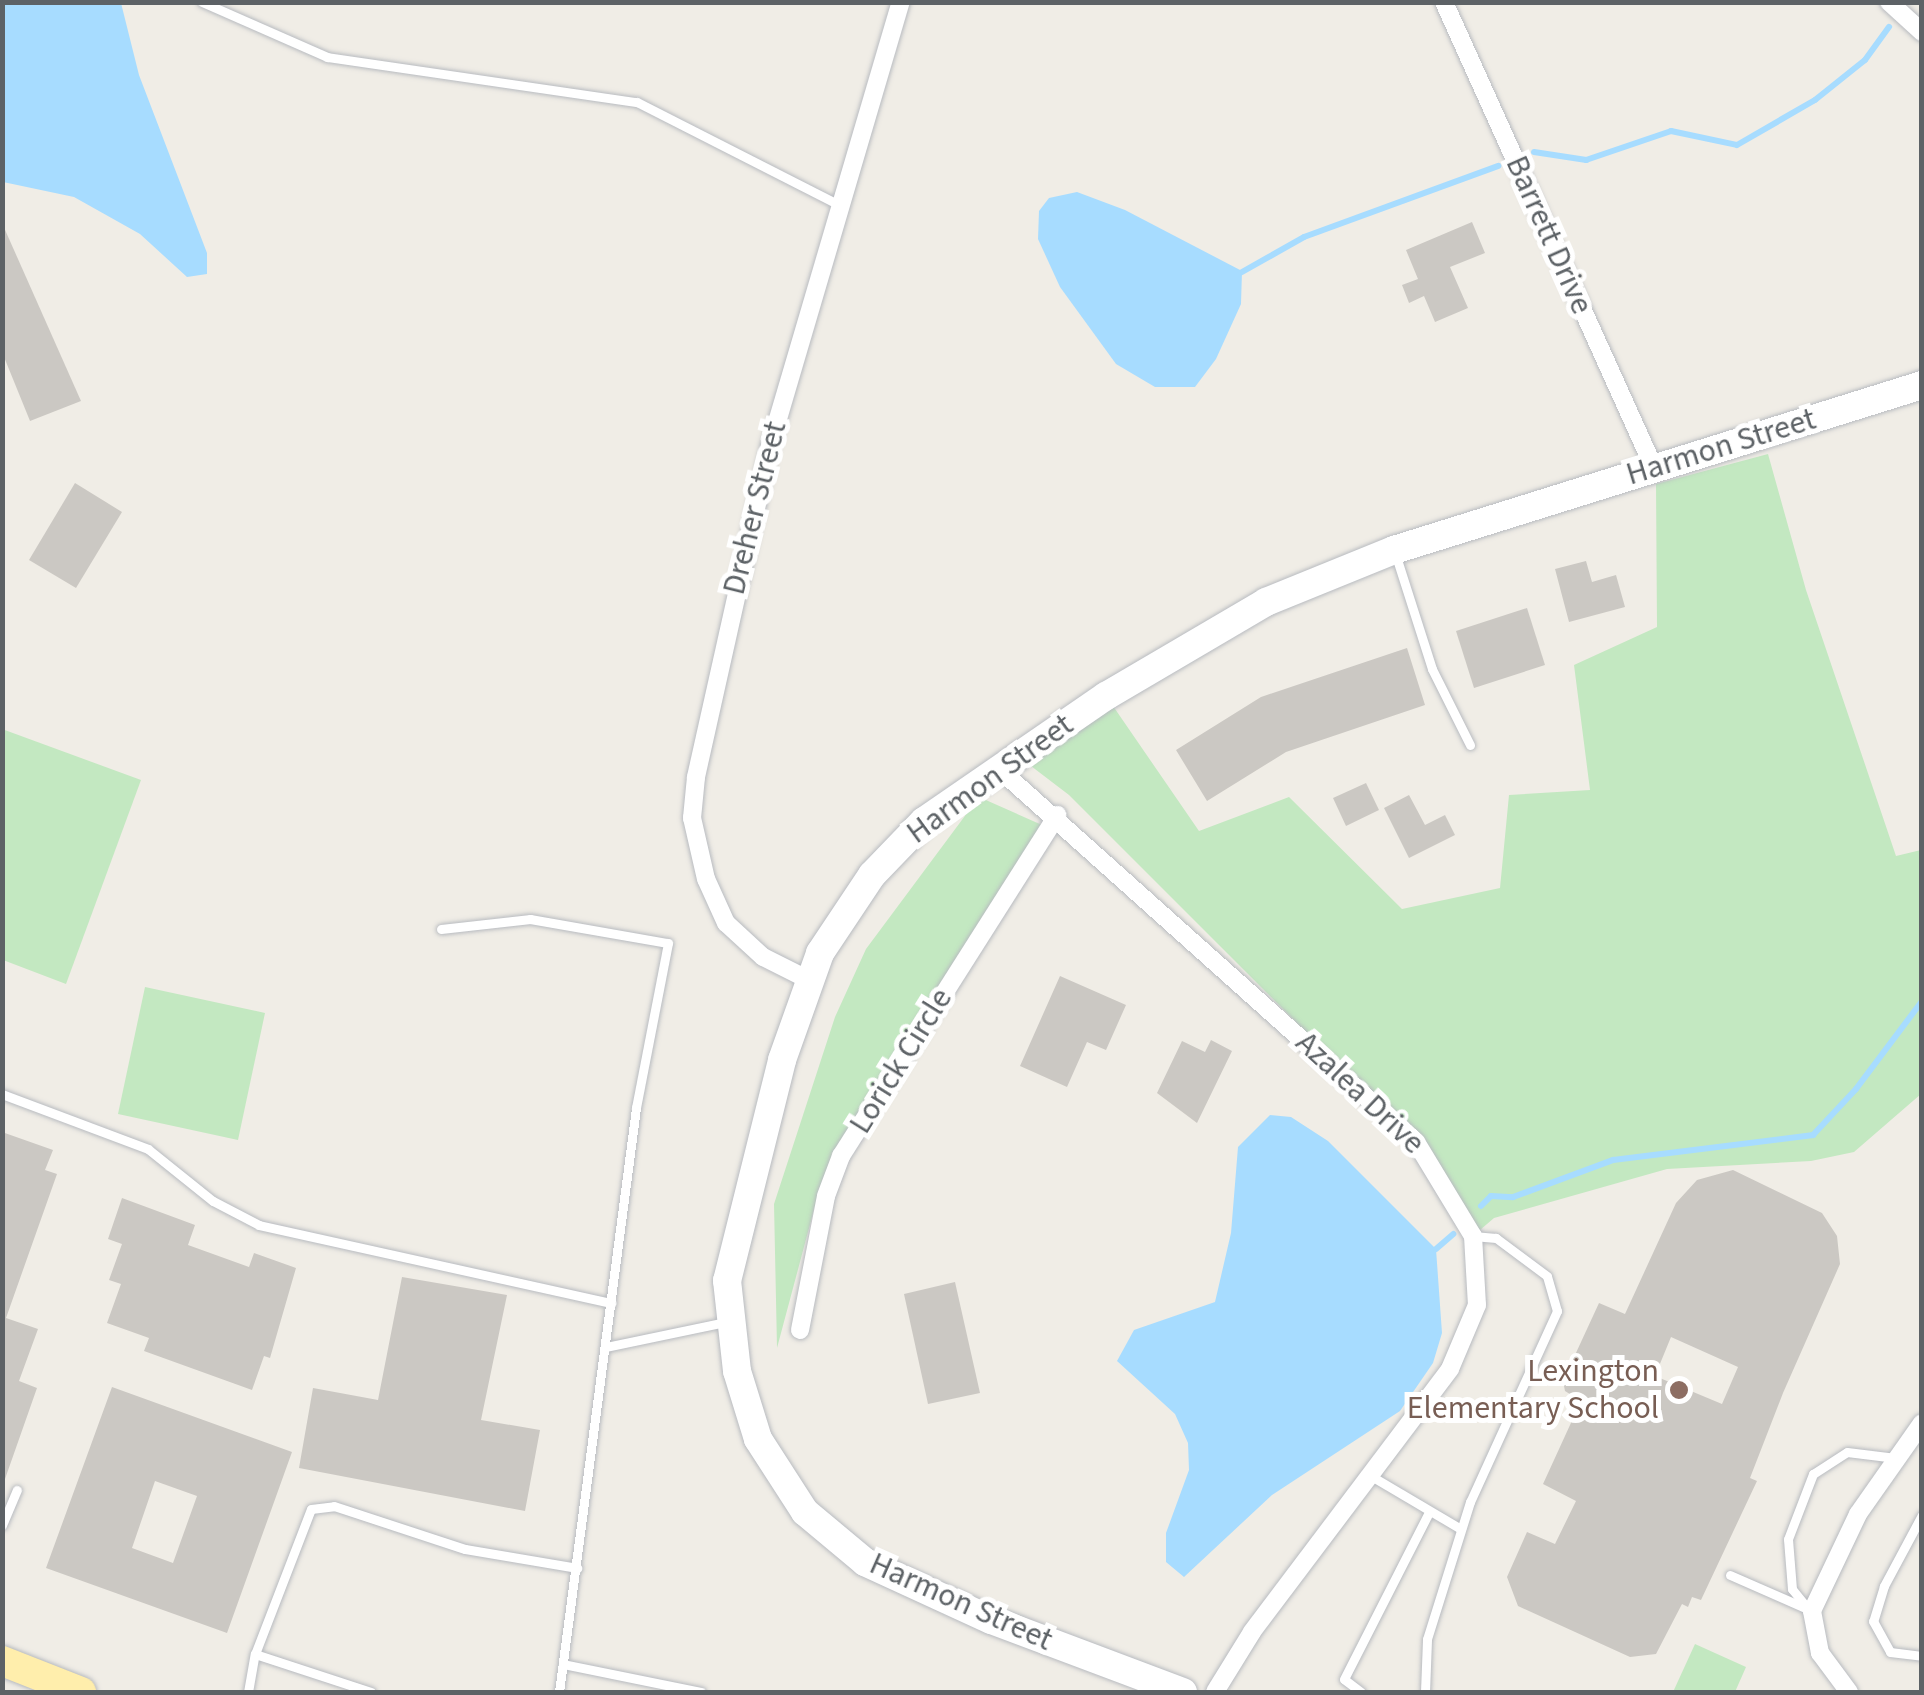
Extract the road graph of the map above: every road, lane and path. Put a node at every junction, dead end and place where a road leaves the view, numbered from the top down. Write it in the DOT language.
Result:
graph roads {
  1 [pos="202,2"];
  2 [pos="902,2"];
  3 [pos="1444,2"];
  4 [pos="1889,2"];
  5 [pos="1922,32"];
  6 [pos="839,204"];
  7 [pos="1922,385"];
  8 [pos="1654,468"];
  9 [pos="1394,550"];
  10 [pos="1470,746"];
  11 [pos="998,768"];
  12 [pos="1057,816"];
  13 [pos="441,929"];
  14 [pos="807,980"];
  15 [pos="2,1094"];
  16 [pos="1473,1236"];
  17 [pos="611,1303"];
  18 [pos="728,1322"];
  19 [pos="800,1330"];
  20 [pos="606,1346"];
  21 [pos="1922,1423"];
  22 [pos="1896,1458"];
  23 [pos="1371,1476"];
  24 [pos="17,1490"];
  25 [pos="1428,1514"];
  26 [pos="1922,1515"];
  27 [pos="2,1525"];
  28 [pos="1462,1529"];
  29 [pos="577,1568"];
  30 [pos="1730,1575"];
  31 [pos="1810,1610"];
  32 [pos="255,1654"];
  33 [pos="1922,1656"];
  34 [pos="2,1661"];
  35 [pos="563,1664"];
  36 [pos="247,1688"];
  37 [pos="81,1692"];
  38 [pos="237,1692"];
  39 [pos="372,1692"];
  40 [pos="559,1692"];
  41 [pos="701,1692"];
  42 [pos="1182,1692"];
  43 [pos="1214,1692"];
  44 [pos="1362,1692"];
  45 [pos="1426,1692"];
  46 [pos="1850,1692"];
  1 -- 6 [label="lane"];
  2 -- 6 [label="street, Dreher Street"];
  3 -- 8 [label="street, Barrett Drive"];
  4 -- 5 [label="street"];
  6 -- 14 [label="street, Dreher Street"];
  7 -- 8 [label="street, Harmon Street"];
  8 -- 9 [label="street, Harmon Street"];
  9 -- 10 [label="lane"];
  9 -- 11 [label="street, Harmon Street"];
  11 -- 12 [label="street, Azalea Drive"];
  11 -- 14 [label="street, Harmon Street"];
  12 -- 16 [label="street, Azalea Drive"];
  12 -- 19 [label="street, Lorick Circle"];
  13 -- 17 [label="lane"];
  14 -- 18 [label="street, Harmon Street"];
  15 -- 17 [label="lane"];
  16 -- 23 [label="street, Azalea Drive"];
  16 -- 28 [label="lane"];
  17 -- 20 [label="lane"];
  18 -- 20 [label="lane"];
  18 -- 42 [label="street, Harmon Street"];
  20 -- 29 [label="lane"];
  21 -- 22 [label="street"];
  22 -- 31 [label="street"];
  22 -- 31 [label="lane"];
  23 -- 25 [label="lane"];
  23 -- 43 [label="street, Azalea Drive"];
  24 -- 27 [label="lane"];
  25 -- 28 [label="lane"];
  25 -- 44 [label="lane"];
  26 -- 33 [label="lane"];
  28 -- 45 [label="lane"];
  29 -- 32 [label="lane"];
  29 -- 35 [label="lane"];
  30 -- 31 [label="lane"];
  31 -- 46 [label="street"];
  32 -- 36 [label="lane"];
  32 -- 39 [label="lane"];
  34 -- 37 [label="main road"];
  35 -- 40 [label="lane"];
  35 -- 41 [label="lane"];
  36 -- 38 [label="lane"];
}
